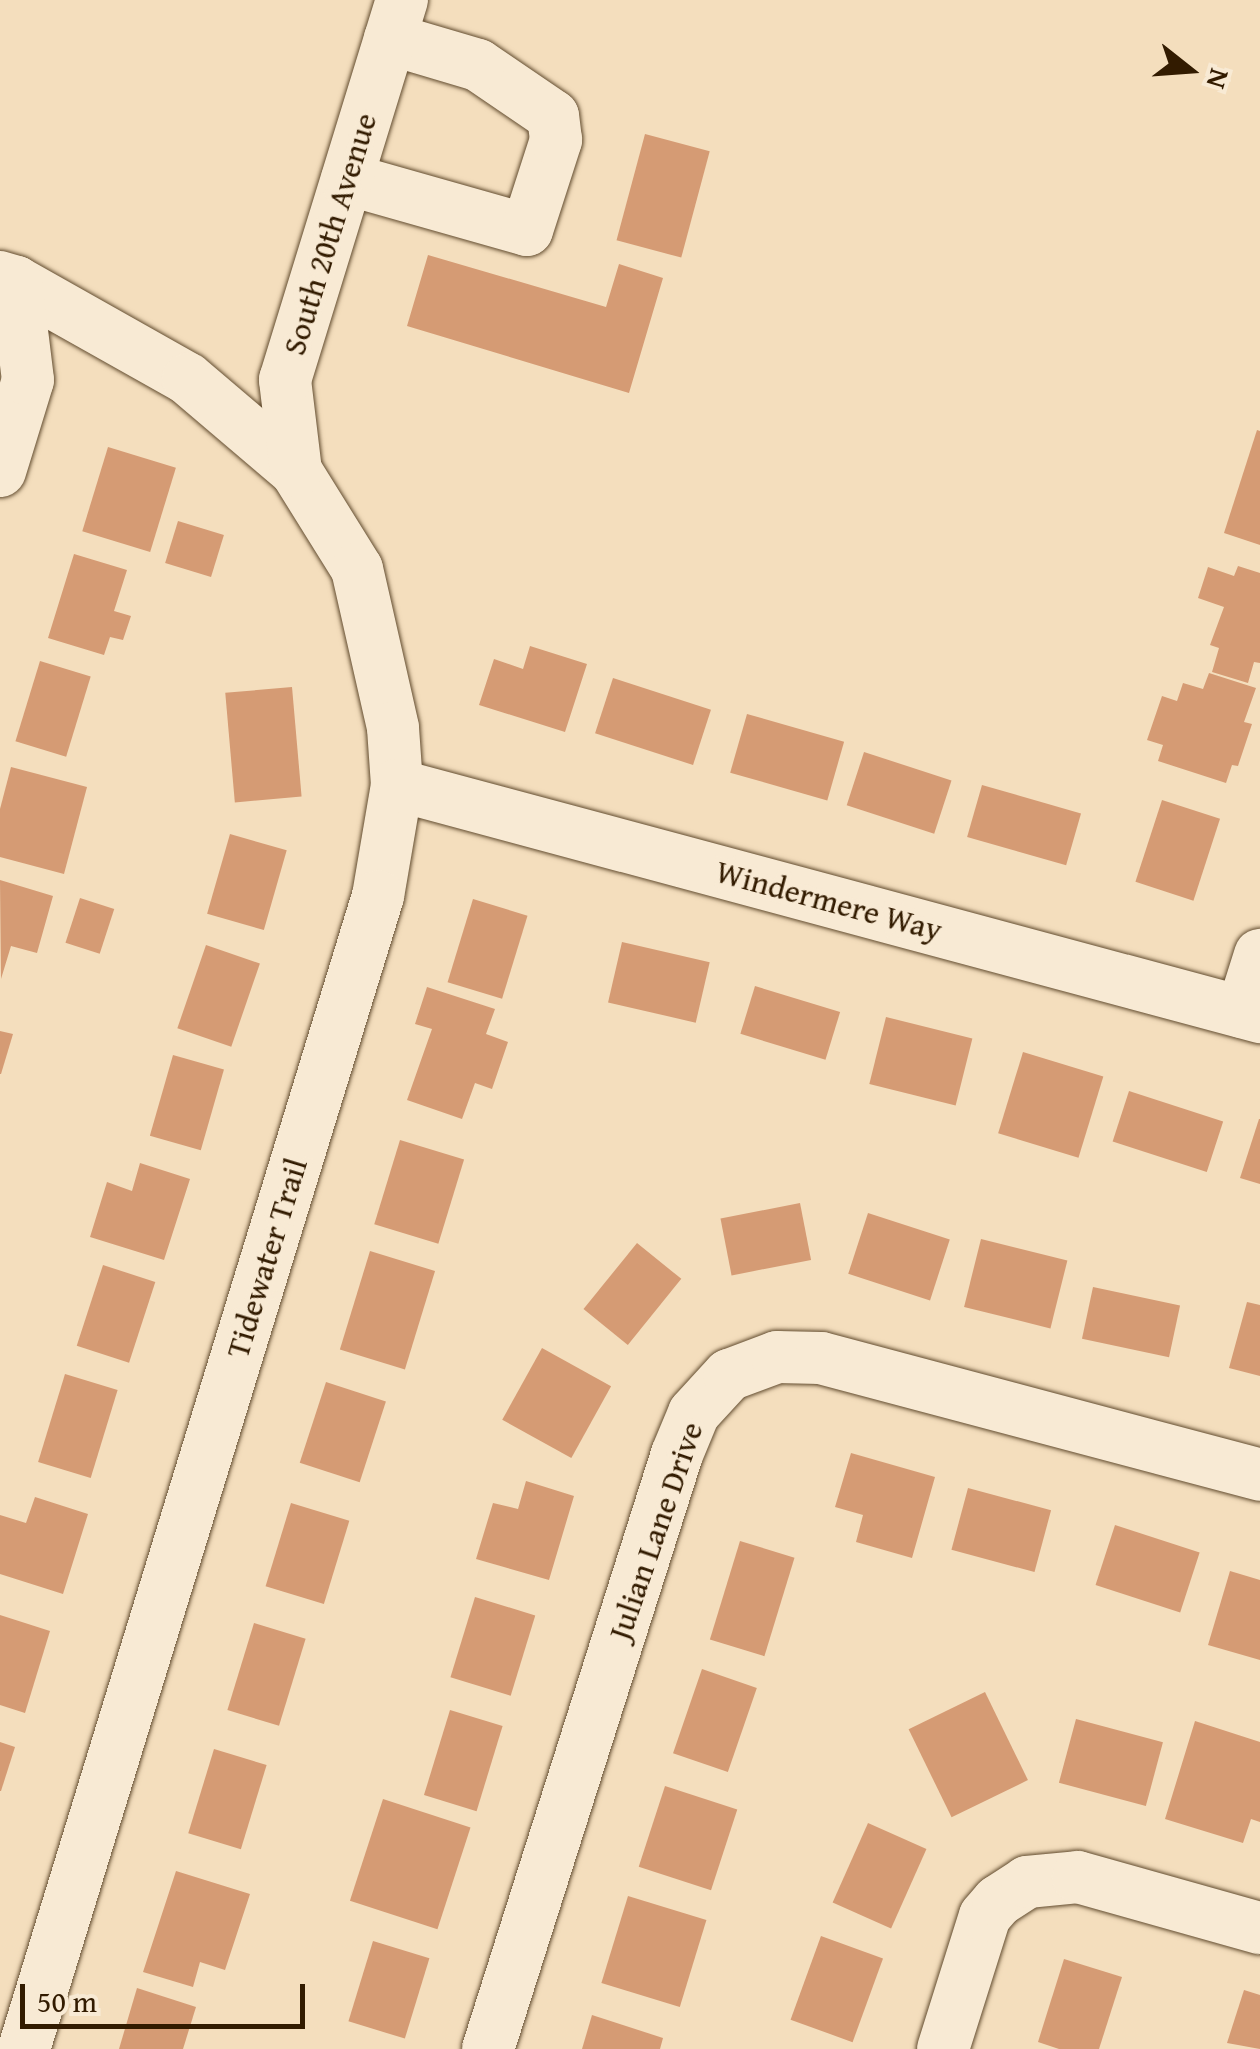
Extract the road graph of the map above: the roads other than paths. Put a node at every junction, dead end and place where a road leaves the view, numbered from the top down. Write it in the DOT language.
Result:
graph roads {
  1 [pos="396,20"];
  2 [pos="347,178"];
  3 [pos="8,279"];
  4 [pos="0,471"];
  5 [pos="296,471"];
  6 [pos="397,785"];
  7 [pos="1260,955"];
  8 [pos="1251,1015"];
  9 [pos="1260,1475"];
  10 [pos="1260,1928"];
  11 [pos="24,2049"];
  12 [pos="488,2049"];
  13 [pos="943,2049"];
  1 -- 2 [label="street, South 20th Avenue"];
  1 -- 2 [label="street"];
  2 -- 5 [label="street, South 20th Avenue"];
  3 -- 4 [label="street"];
  3 -- 5 [label="street"];
  5 -- 6 [label="street, Tidewater Trail"];
  6 -- 8 [label="street, Windermere Way"];
  6 -- 11 [label="street, Tidewater Trail"];
  7 -- 8 [label="street"];
  9 -- 12 [label="street, Julian Lane Drive"];
  10 -- 13 [label="street"];
}
